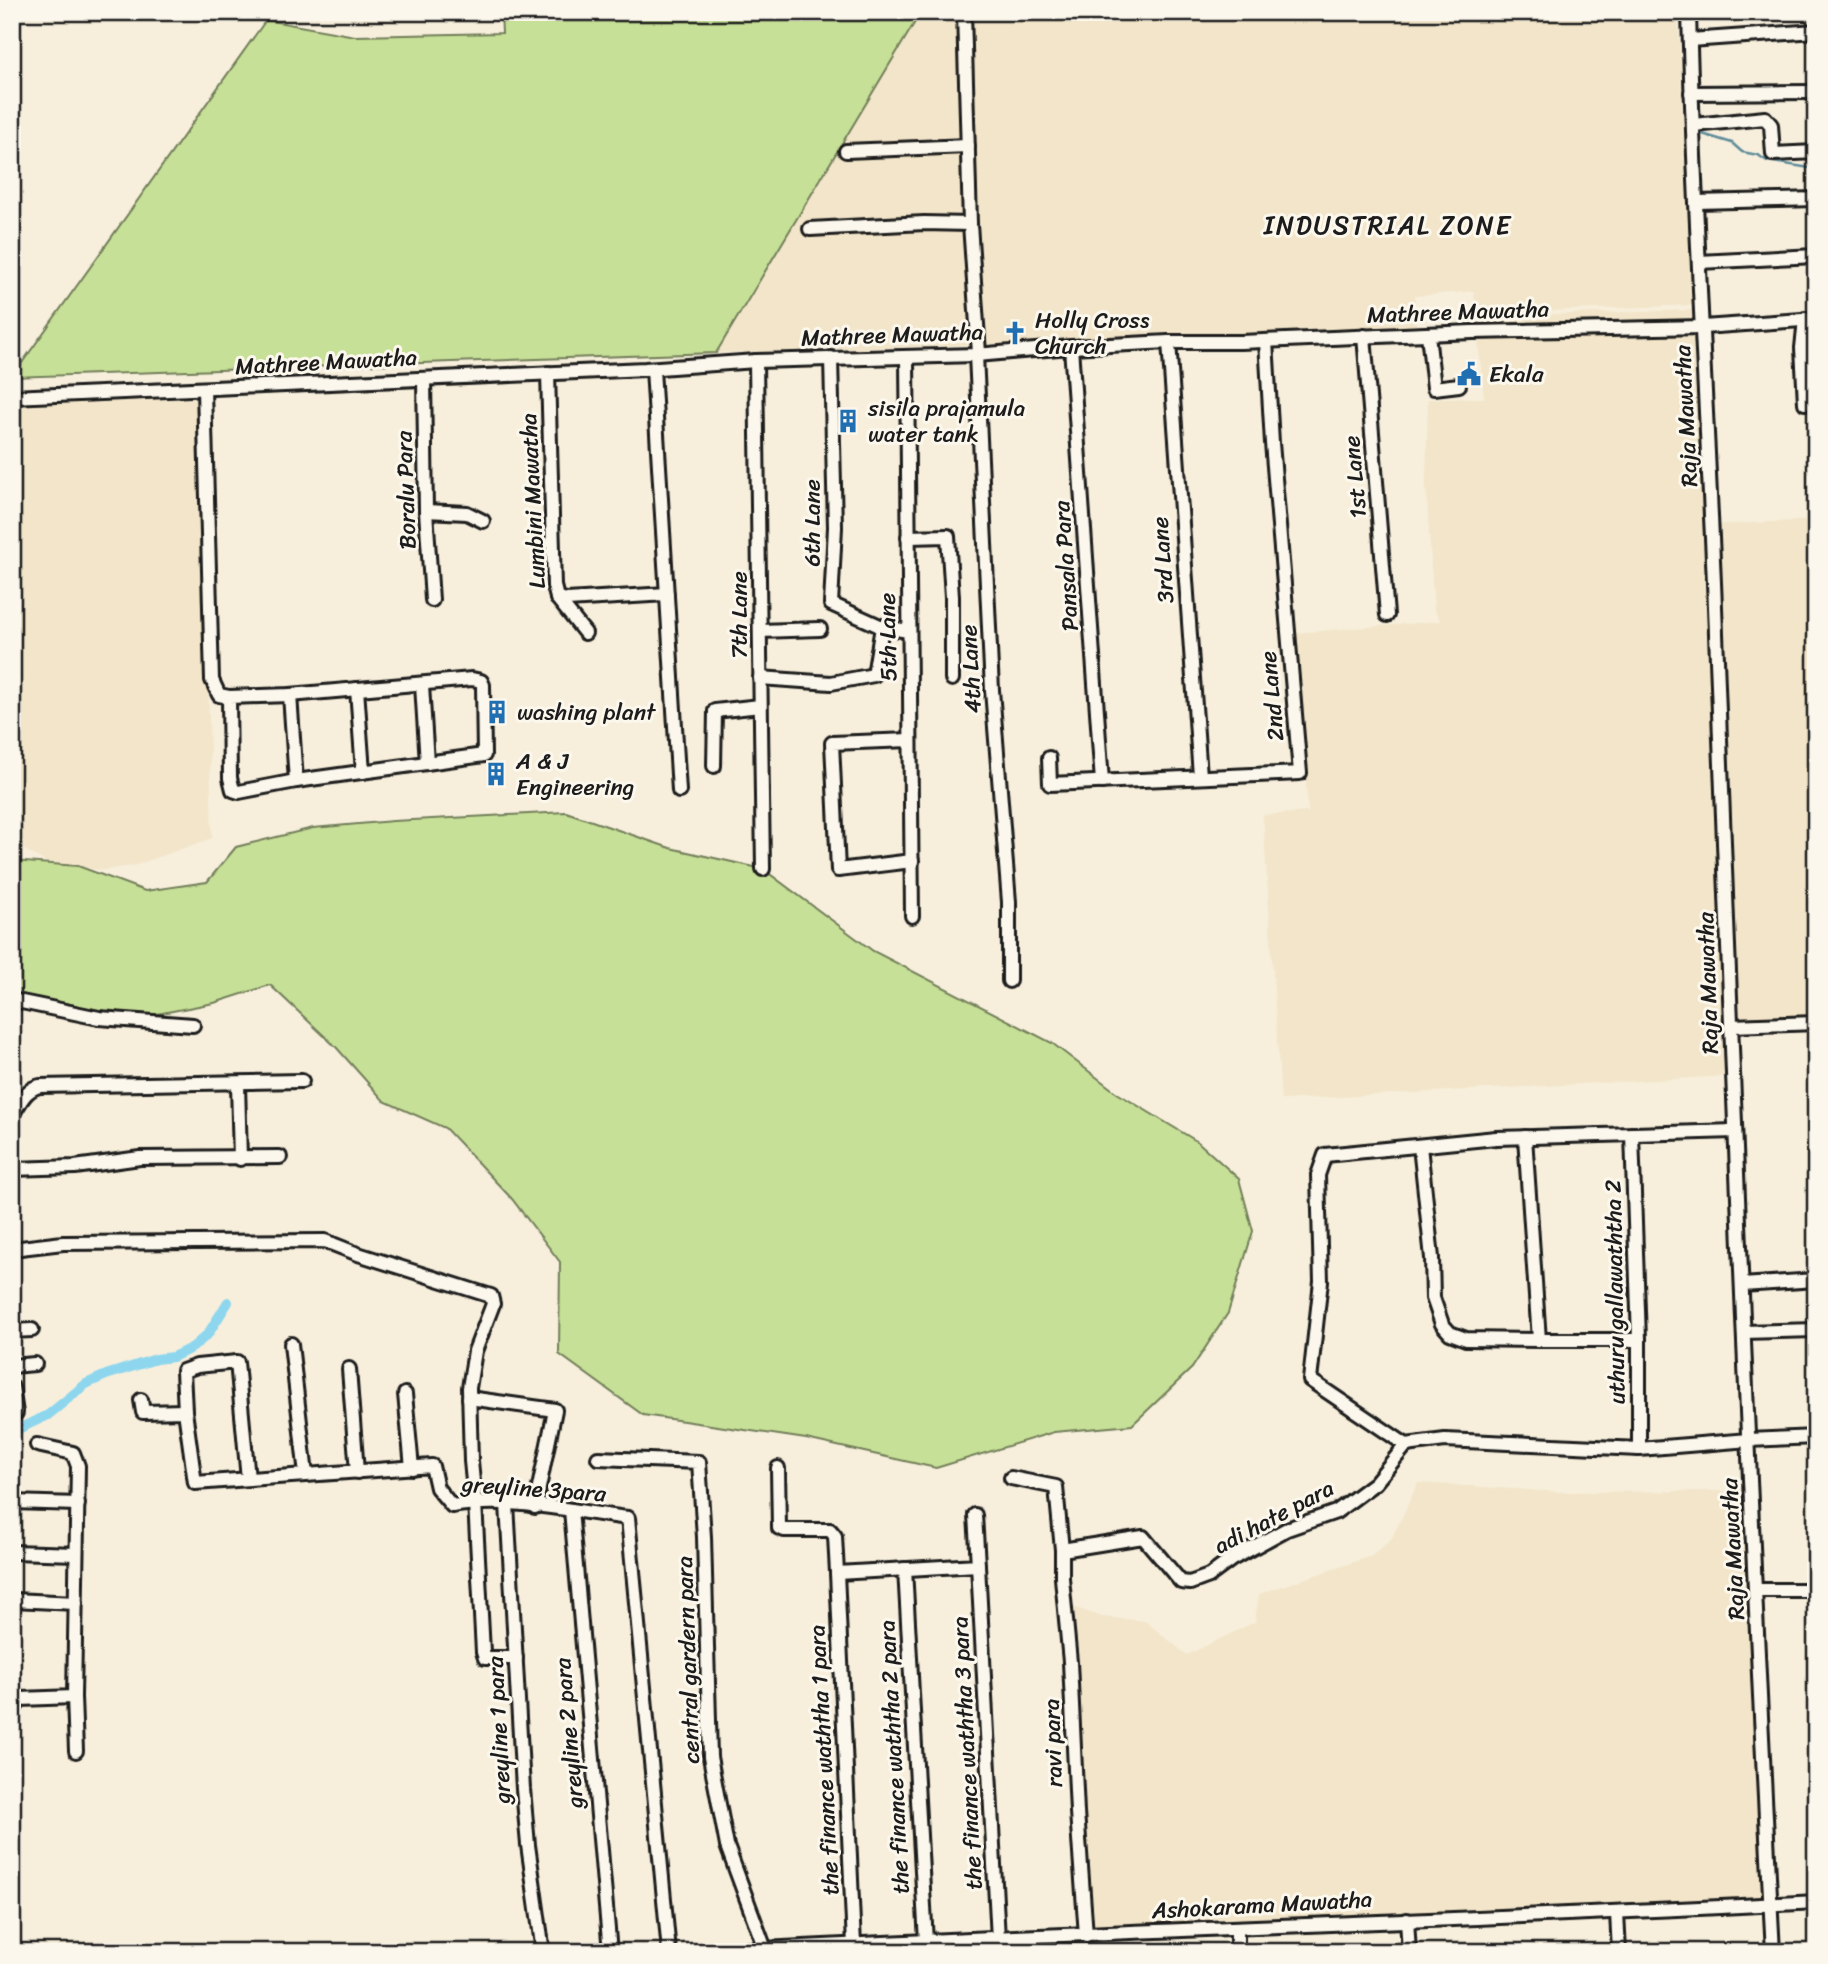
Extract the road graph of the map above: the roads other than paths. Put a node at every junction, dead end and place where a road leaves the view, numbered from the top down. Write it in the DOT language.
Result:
graph roads {
  1 [pos="964,12"];
  2 [pos="1689,12"];
  3 [pos="1816,31"];
  4 [pos="1690,40"];
  5 [pos="1816,92"];
  6 [pos="1691,93"];
  7 [pos="1694,125"];
  8 [pos="968,146"];
  9 [pos="846,151"];
  10 [pos="1816,152"];
  11 [pos="1816,199"];
  12 [pos="1696,202"];
  13 [pos="970,224"];
  14 [pos="810,229"];
  15 [pos="1816,256"];
  16 [pos="1699,262"];
  17 [pos="1810,319"];
  18 [pos="1703,327"];
  19 [pos="1428,334"];
  20 [pos="1364,336"];
  21 [pos="1266,341"];
  22 [pos="1169,342"];
  23 [pos="1071,347"];
  24 [pos="978,354"];
  25 [pos="831,358"];
  26 [pos="907,358"];
  27 [pos="756,361"];
  28 [pos="653,369"];
  29 [pos="548,373"];
  30 [pos="424,379"];
  31 [pos="1459,385"];
  32 [pos="204,389"];
  33 [pos="12,397"];
  34 [pos="1805,403"];
  35 [pos="426,511"];
  36 [pos="483,521"];
  37 [pos="908,537"];
  38 [pos="667,594"];
  39 [pos="557,598"];
  40 [pos="432,600"];
  41 [pos="1387,615"];
  42 [pos="882,627"];
  43 [pos="820,629"];
  44 [pos="760,631"];
  45 [pos="909,631"];
  46 [pos="585,634"];
  47 [pos="760,678"];
  48 [pos="952,679"];
  49 [pos="422,685"];
  50 [pos="357,689"];
  51 [pos="290,695"];
  52 [pos="229,697"];
  53 [pos="760,706"];
  54 [pos="910,740"];
  55 [pos="1049,758"];
  56 [pos="427,763"];
  57 [pos="714,766"];
  58 [pos="363,772"];
  59 [pos="1200,776"];
  60 [pos="296,781"];
  61 [pos="1102,782"];
  62 [pos="679,791"];
  63 [pos="912,861"];
  64 [pos="763,869"];
  65 [pos="912,916"];
  66 [pos="1009,981"];
  67 [pos="12,1000"];
  68 [pos="1816,1023"];
  69 [pos="193,1025"];
  70 [pos="1731,1026"];
  71 [pos="302,1081"];
  72 [pos="238,1084"];
  73 [pos="12,1115"];
  74 [pos="1735,1131"];
  75 [pos="1632,1134"];
  76 [pos="1525,1137"];
  77 [pos="1420,1146"];
  78 [pos="280,1157"];
  79 [pos="240,1159"];
  80 [pos="12,1169"];
  81 [pos="12,1249"];
  82 [pos="1816,1280"];
  83 [pos="1742,1285"];
  84 [pos="32,1330"];
  85 [pos="1816,1330"];
  86 [pos="12,1331"];
  87 [pos="1744,1332"];
  88 [pos="1539,1340"];
  89 [pos="1639,1340"];
  90 [pos="291,1344"];
  91 [pos="35,1364"];
  92 [pos="12,1366"];
  93 [pos="349,1369"];
  94 [pos="12,1387"];
  95 [pos="405,1394"];
  96 [pos="469,1398"];
  97 [pos="141,1400"];
  98 [pos="185,1411"];
  99 [pos="16,1413"];
  100 [pos="1816,1437"];
  101 [pos="1749,1440"];
  102 [pos="37,1445"];
  103 [pos="1406,1445"];
  104 [pos="1639,1449"];
  105 [pos="598,1458"];
  106 [pos="412,1468"];
  107 [pos="778,1468"];
  108 [pos="357,1472"];
  109 [pos="306,1475"];
  110 [pos="1012,1478"];
  111 [pos="248,1479"];
  112 [pos="12,1502"];
  113 [pos="475,1502"];
  114 [pos="78,1504"];
  115 [pos="507,1504"];
  116 [pos="535,1507"];
  117 [pos="571,1510"];
  118 [pos="975,1515"];
  119 [pos="1062,1550"];
  120 [pos="12,1552"];
  121 [pos="76,1554"];
  122 [pos="978,1564"];
  123 [pos="905,1569"];
  124 [pos="837,1573"];
  125 [pos="1756,1590"];
  126 [pos="1816,1590"];
  127 [pos="13,1600"];
  128 [pos="76,1602"];
  129 [pos="516,1658"];
  130 [pos="74,1697"];
  131 [pos="12,1721"];
  132 [pos="76,1751"];
  133 [pos="1816,1902"];
  134 [pos="1771,1904"];
  135 [pos="1617,1913"];
  136 [pos="1407,1920"];
  137 [pos="1237,1928"];
  138 [pos="1086,1935"];
  139 [pos="998,1938"];
  140 [pos="926,1942"];
  141 [pos="854,1945"];
  142 [pos="765,1949"];
  143 [pos="543,1952"];
  144 [pos="610,1952"];
  145 [pos="669,1952"];
  146 [pos="710,1952"];
  147 [pos="1237,1952"];
  148 [pos="1409,1952"];
  149 [pos="1619,1952"];
  150 [pos="1773,1952"];
  1 -- 8 [label="street, 4th Lane"];
  2 -- 4 [label="street, Raja Mawatha"];
  3 -- 4 [label="street"];
  4 -- 6 [label="street, Raja Mawatha"];
  5 -- 6 [label="street"];
  6 -- 7 [label="street, Raja Mawatha"];
  7 -- 10 [label="street"];
  7 -- 12 [label="street, Raja Mawatha"];
  8 -- 9 [label="street"];
  8 -- 13 [label="street, 4th Lane"];
  11 -- 12 [label="street"];
  12 -- 16 [label="street, Raja Mawatha"];
  13 -- 14 [label="street"];
  13 -- 24 [label="street, 4th Lane"];
  15 -- 16 [label="street"];
  16 -- 18 [label="street, Raja Mawatha"];
  17 -- 18 [label="street, Mathree Mawatha"];
  17 -- 34 [label="street"];
  18 -- 19 [label="street, Mathree Mawatha"];
  18 -- 70 [label="street, Raja Mawatha"];
  19 -- 20 [label="street, Mathree Mawatha"];
  19 -- 31 [label="street"];
  20 -- 21 [label="street, Mathree Mawatha"];
  20 -- 41 [label="street, 1st Lane"];
  21 -- 22 [label="street, Mathree Mawatha"];
  21 -- 59 [label="street, 2nd Lane"];
  22 -- 23 [label="street, Mathree Mawatha"];
  22 -- 59 [label="street, 3rd Lane"];
  23 -- 24 [label="street, Mathree Mawatha"];
  23 -- 61 [label="street, Pansala Para"];
  24 -- 26 [label="street, Mathree Mawatha"];
  24 -- 66 [label="street, 4th Lane"];
  25 -- 26 [label="street, Mathree Mawatha"];
  25 -- 27 [label="street, Mathree Mawatha"];
  25 -- 42 [label="street, 6th Lane"];
  26 -- 37 [label="street, 5th Lane"];
  27 -- 28 [label="street, Mathree Mawatha"];
  27 -- 44 [label="street, 7th Lane"];
  28 -- 29 [label="street, Mathree Mawatha"];
  28 -- 38 [label="street"];
  29 -- 30 [label="street, Mathree Mawatha"];
  29 -- 39 [label="street, Lumbini Mawatha"];
  30 -- 32 [label="street, Mathree Mawatha"];
  30 -- 35 [label="street, Boralu Para"];
  32 -- 33 [label="street, Mathree Mawatha"];
  32 -- 52 [label="street"];
  35 -- 36 [label="street"];
  35 -- 40 [label="street, Boralu Para"];
  37 -- 45 [label="street, 5th Lane"];
  37 -- 48 [label="street"];
  38 -- 39 [label="street, Lumbini Mawatha"];
  38 -- 62 [label="street"];
  39 -- 46 [label="street"];
  42 -- 45 [label="street, 6th Lane"];
  42 -- 47 [label="street"];
  43 -- 44 [label="street"];
  44 -- 47 [label="street, 7th Lane"];
  45 -- 54 [label="street, 5th Lane"];
  47 -- 53 [label="street, 7th Lane"];
  49 -- 50 [label="street"];
  49 -- 56 [label="street"];
  49 -- 56 [label="street"];
  50 -- 51 [label="street"];
  50 -- 58 [label="street"];
  51 -- 52 [label="street"];
  51 -- 60 [label="street"];
  52 -- 60 [label="street"];
  53 -- 57 [label="street"];
  53 -- 64 [label="street, 7th Lane"];
  54 -- 63 [label="street, 5th Lane"];
  54 -- 63 [label="street"];
  55 -- 61 [label="street, 2nd Lane"];
  56 -- 58 [label="street"];
  58 -- 60 [label="street"];
  59 -- 61 [label="street, 2nd Lane"];
  63 -- 65 [label="street, 5th Lane"];
  67 -- 69 [label="street"];
  68 -- 70 [label="street"];
  70 -- 74 [label="street, Raja Mawatha"];
  71 -- 72 [label="street"];
  72 -- 73 [label="street"];
  72 -- 79 [label="street"];
  74 -- 75 [label="street"];
  74 -- 83 [label="street, Raja Mawatha"];
  75 -- 76 [label="street"];
  75 -- 89 [label="street, uthuru gallawaththa 2"];
  76 -- 77 [label="street"];
  76 -- 88 [label="street"];
  77 -- 88 [label="street"];
  77 -- 103 [label="street"];
  78 -- 79 [label="street"];
  79 -- 80 [label="street"];
  81 -- 96 [label="street"];
  82 -- 83 [label="street"];
  83 -- 87 [label="street, Raja Mawatha"];
  84 -- 86 [label="street"];
  85 -- 87 [label="street"];
  87 -- 101 [label="street, Raja Mawatha"];
  88 -- 89 [label="street"];
  89 -- 104 [label="street, uthuru gallawaththa 2"];
  90 -- 109 [label="street"];
  91 -- 92 [label="street"];
  93 -- 108 [label="street"];
  94 -- 99 [label="street"];
  95 -- 106 [label="street"];
  96 -- 113 [label="street"];
  96 -- 116 [label="street"];
  97 -- 98 [label="street"];
  98 -- 111 [label="street"];
  98 -- 111 [label="street"];
  100 -- 101 [label="street"];
  101 -- 104 [label="street"];
  101 -- 125 [label="street, Raja Mawatha"];
  102 -- 114 [label="street"];
  103 -- 104 [label="street"];
  103 -- 119 [label="street, adi hate para"];
  105 -- 142 [label="street, central gardern para"];
  106 -- 108 [label="street"];
  106 -- 113 [label="street, greyline 3para"];
  107 -- 124 [label="street, the finance waththa 1 para"];
  108 -- 109 [label="street"];
  109 -- 111 [label="street"];
  110 -- 119 [label="street"];
  112 -- 114 [label="street"];
  113 -- 115 [label="street, greyline 3para"];
  113 -- 129 [label="street"];
  114 -- 121 [label="street"];
  115 -- 116 [label="street, greyline 3para"];
  115 -- 129 [label="street, greyline 1 para"];
  116 -- 117 [label="street, greyline 3para"];
  117 -- 144 [label="street, greyline 2 para"];
  117 -- 145 [label="street, greyline 3para"];
  118 -- 122 [label="street, the finance waththa 3 para"];
  119 -- 138 [label="street, ravi para"];
  120 -- 121 [label="street"];
  121 -- 128 [label="street"];
  122 -- 123 [label="street"];
  122 -- 139 [label="street, the finance waththa 3 para"];
  123 -- 124 [label="street"];
  123 -- 140 [label="street, the finance waththa 2 para"];
  124 -- 141 [label="street, the finance waththa 1 para"];
  125 -- 126 [label="street"];
  125 -- 134 [label="street, Raja Mawatha"];
  127 -- 128 [label="street"];
  128 -- 130 [label="street"];
  129 -- 143 [label="street, greyline 1 para"];
  130 -- 131 [label="street"];
  130 -- 132 [label="street"];
  133 -- 134 [label="street, Ashokarama Mawatha"];
  134 -- 135 [label="street, Ashokarama Mawatha"];
  134 -- 150 [label="street, Raja Mawatha"];
  135 -- 136 [label="street, Ashokarama Mawatha"];
  135 -- 149 [label="street"];
  136 -- 137 [label="street, Ashokarama Mawatha"];
  136 -- 148 [label="street"];
  137 -- 138 [label="street, Ashokarama Mawatha"];
  137 -- 147 [label="street"];
  138 -- 139 [label="street, Ashokarama Mawatha"];
  139 -- 140 [label="street, Ashokarama Mawatha"];
  140 -- 141 [label="street, Ashokarama Mawatha"];
  141 -- 142 [label="street, Ashokarama Mawatha"];
  142 -- 146 [label="street, Ashokarama Mawatha"];
}
